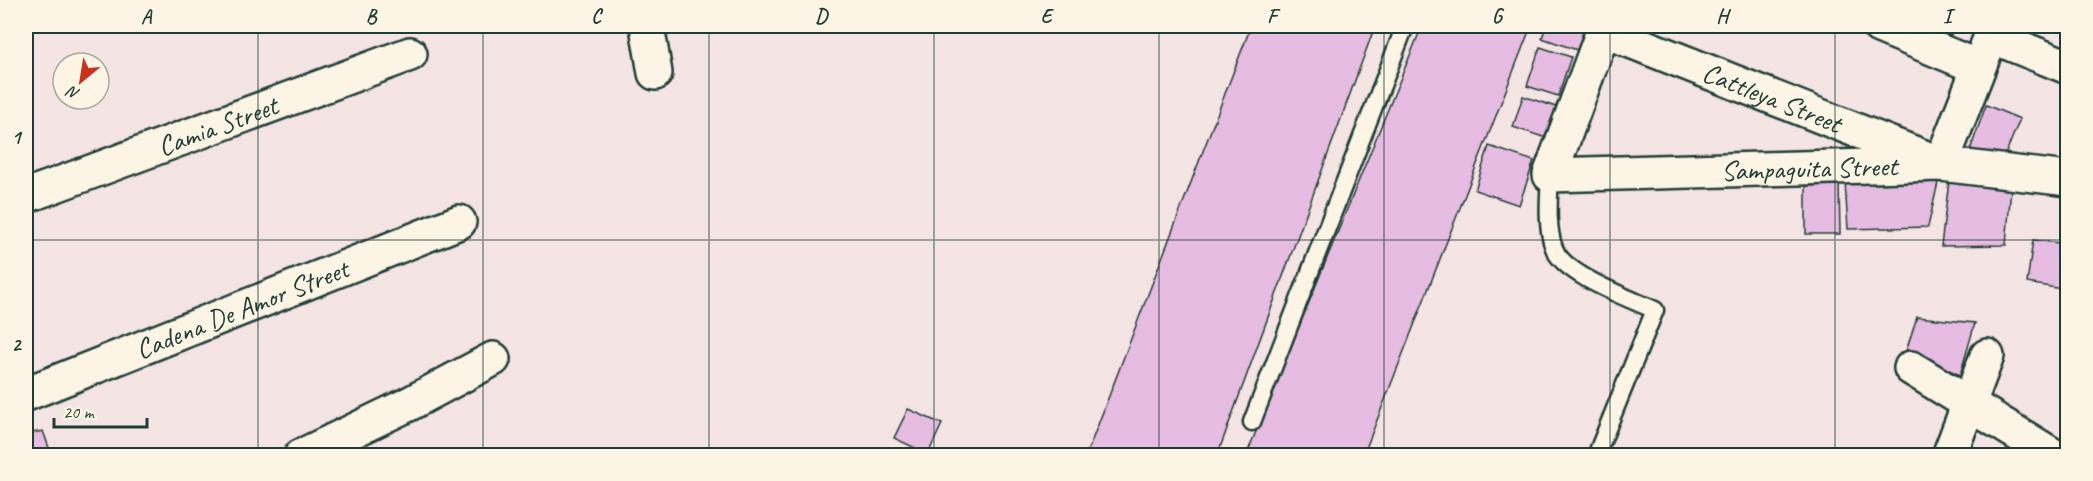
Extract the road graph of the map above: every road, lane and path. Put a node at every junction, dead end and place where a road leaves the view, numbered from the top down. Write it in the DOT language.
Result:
graph roads {
  1 [pos="647,26"];
  2 [pos="1405,26"];
  3 [pos="1879,26"];
  4 [pos="1604,28"];
  5 [pos="1993,31"];
  6 [pos="410,54"];
  7 [pos="2067,67"];
  8 [pos="1978,68"];
  9 [pos="655,73"];
  10 [pos="1941,164"];
  11 [pos="1550,175"];
  12 [pos="2067,179"];
  13 [pos="26,196"];
  14 [pos="459,222"];
  15 [pos="1987,356"];
  16 [pos="493,359"];
  17 [pos="1911,368"];
  18 [pos="26,394"];
  19 [pos="1968,404"];
  20 [pos="1252,422"];
  21 [pos="301,456"];
  22 [pos="1596,456"];
  23 [pos="1949,456"];
  24 [pos="2054,456"];
  1 -- 9 [label="street"];
  2 -- 20 [label="lane"];
  3 -- 8 [label="street"];
  4 -- 10 [label="street, Cattleya Street"];
  4 -- 11 [label="street"];
  5 -- 7 [label="street"];
  5 -- 8 [label="street"];
  6 -- 13 [label="street, Camia Street"];
  8 -- 10 [label="street"];
  10 -- 11 [label="street, Sampaguita Street"];
  10 -- 12 [label="street, Sampaguita Street"];
  11 -- 22 [label="lane"];
  14 -- 18 [label="street, Cadena De Amor Street"];
  15 -- 19 [label="street"];
  16 -- 21 [label="street"];
  17 -- 19 [label="street"];
  19 -- 23 [label="street"];
  19 -- 24 [label="street"];
}
